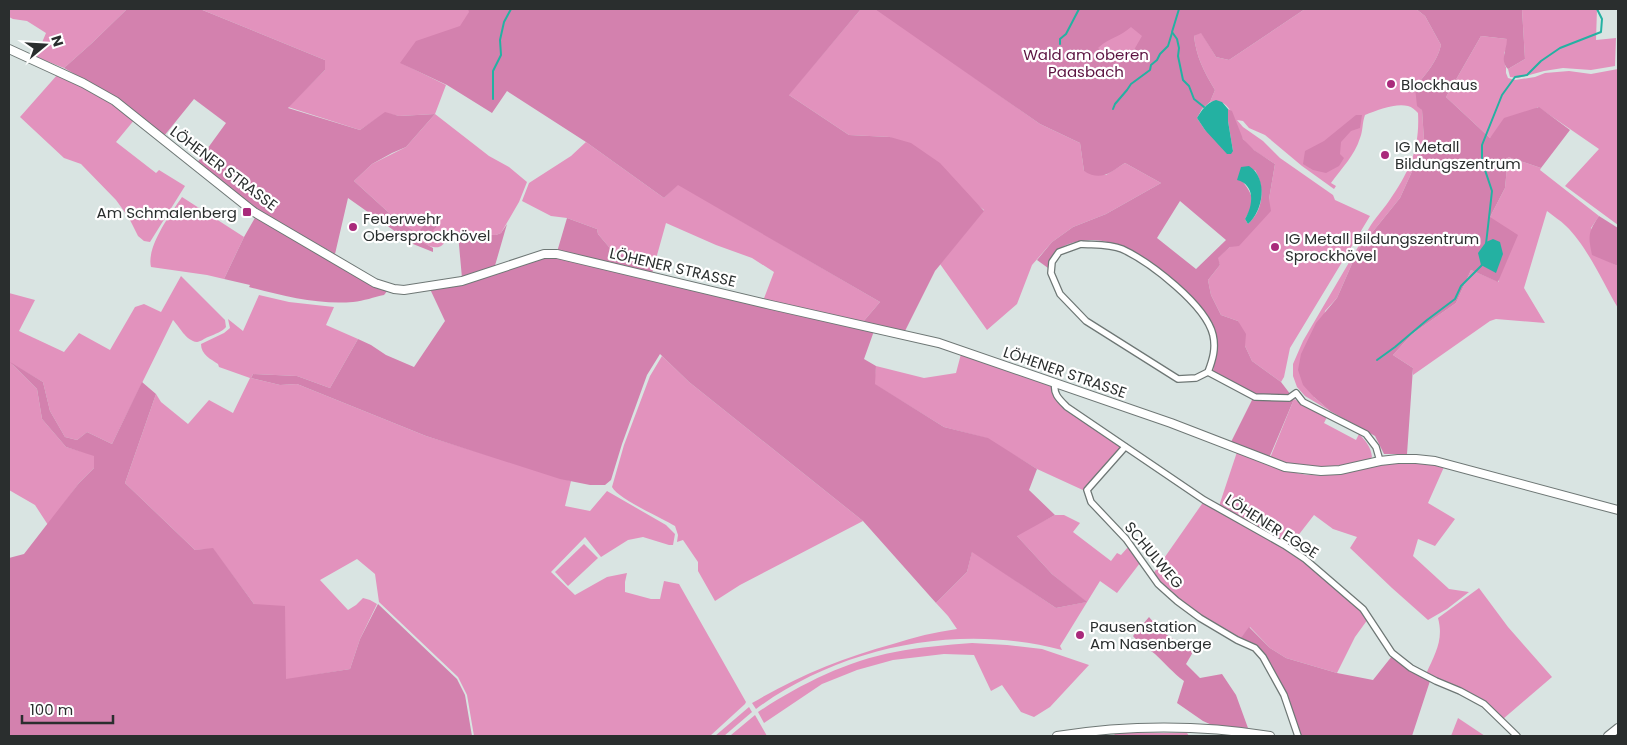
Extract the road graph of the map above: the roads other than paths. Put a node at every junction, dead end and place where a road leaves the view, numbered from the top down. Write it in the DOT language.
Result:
graph roads {
  1 [pos="9,49"];
  2 [pos="1208,372"];
  3 [pos="1055,383"];
  4 [pos="1125,447"];
  5 [pos="1380,461"];
  6 [pos="1618,510"];
  7 [pos="1618,728"];
  8 [pos="1197,732"];
  9 [pos="1058,736"];
  10 [pos="1270,736"];
  11 [pos="1298,736"];
  12 [pos="1517,736"];
  13 [pos="1608,736"];
  1 -- 3 [label="street, LÖHENER STRASSE"];
  2 -- 2 [label="street"];
  2 -- 5 [label="street"];
  3 -- 4 [label="street, LÖHENER EGGE"];
  3 -- 5 [label="street, LÖHENER STRASSE"];
  4 -- 11 [label="street, SCHULWEG"];
  4 -- 12 [label="street, LÖHENER EGGE"];
  5 -- 6 [label="street, LÖHENER STRASSE"];
  7 -- 13 [label="street"];
  8 -- 9 [label="street"];
  8 -- 10 [label="street"];
}
